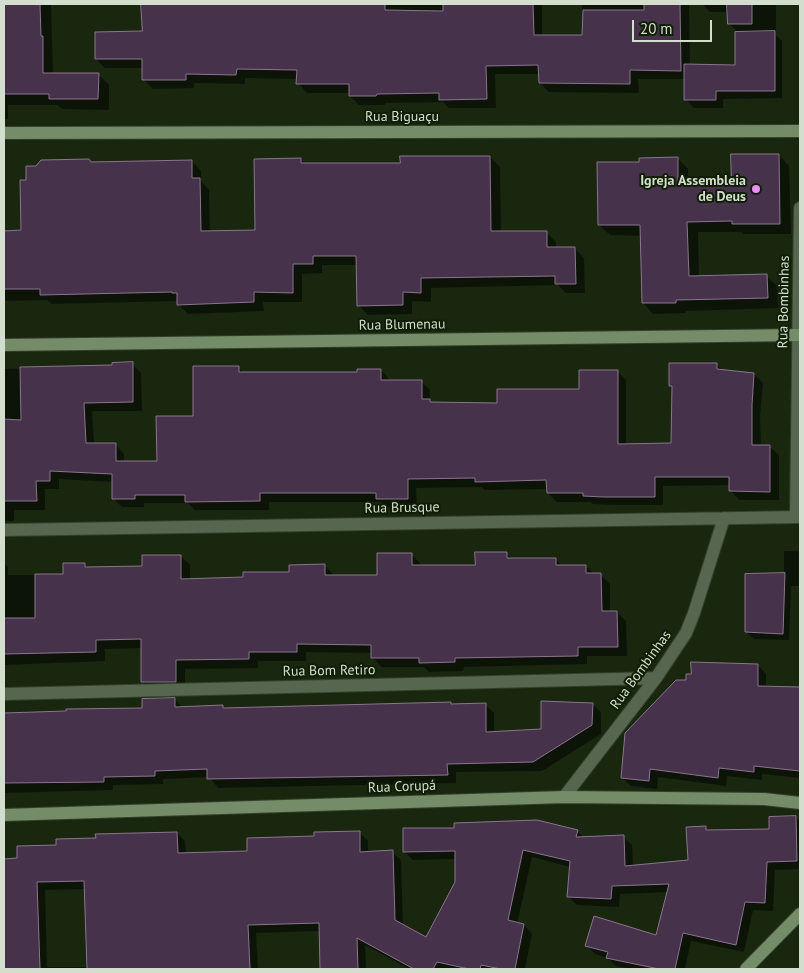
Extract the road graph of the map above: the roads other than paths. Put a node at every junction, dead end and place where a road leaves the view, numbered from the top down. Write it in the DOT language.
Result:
graph roads {
  1 [pos="800,131"];
  2 [pos="4,133"];
  3 [pos="800,208"];
  4 [pos="799,335"];
  5 [pos="4,345"];
  6 [pos="798,517"];
  7 [pos="724,518"];
  8 [pos="4,530"];
  9 [pos="656,678"];
  10 [pos="4,694"];
  11 [pos="564,797"];
  12 [pos="800,803"];
  13 [pos="4,815"];
  14 [pos="800,914"];
  15 [pos="746,969"];
  1 -- 2 [label="street, Rua Biguaçu"];
  3 -- 4 [label="street, Rua Bombinhas"];
  4 -- 5 [label="street, Rua Blumenau"];
  4 -- 6 [label="street, Rua Bombinhas"];
  6 -- 7 [label="street, Rua Brusque"];
  7 -- 8 [label="street, Rua Brusque"];
  7 -- 9 [label="street, Rua Bombinhas"];
  9 -- 10 [label="street, Rua Bom Retiro"];
  9 -- 11 [label="street, Rua Bombinhas"];
  11 -- 12 [label="street, Rua Corupá"];
  11 -- 13 [label="street, Rua Corupá"];
  14 -- 15 [label="street"];
}
